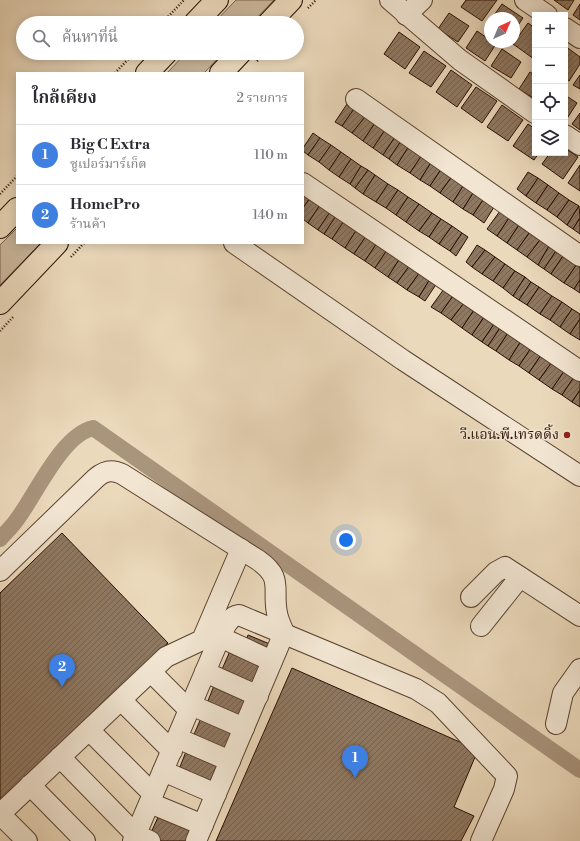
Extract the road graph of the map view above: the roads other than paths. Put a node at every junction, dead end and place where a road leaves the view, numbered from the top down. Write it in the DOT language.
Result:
graph roads {
  1 [pos="217,0"];
  2 [pos="291,0"];
  3 [pos="390,0"];
  4 [pos="422,0"];
  5 [pos="525,0"];
  6 [pos="543,12"];
  7 [pos="406,15"];
  8 [pos="202,16"];
  9 [pos="276,16"];
  10 [pos="568,30"];
  11 [pos="580,38"];
  12 [pos="159,60"];
  13 [pos="233,60"];
  14 [pos="148,72"];
  15 [pos="222,72"];
  16 [pos="356,99"];
  17 [pos="532,111"];
  18 [pos="568,137"];
  19 [pos="580,145"];
  20 [pos="304,184"];
  21 [pos="16,211"];
  22 [pos="0,227"];
  23 [pos="56,244"];
  24 [pos="235,244"];
  25 [pos="580,256"];
  26 [pos="0,303"];
  27 [pos="580,371"];
  28 [pos="580,476"];
  29 [pos="241,549"];
  30 [pos="0,571"];
  31 [pos="520,577"];
  32 [pos="471,597"];
  33 [pos="580,616"];
  34 [pos="481,626"];
  35 [pos="284,633"];
  36 [pos="220,637"];
  37 [pos="272,661"];
  38 [pos="580,669"];
  39 [pos="151,672"];
  40 [pos="205,672"];
  41 [pos="258,696"];
  42 [pos="121,700"];
  43 [pos="190,707"];
  44 [pos="556,724"];
  45 [pos="244,728"];
  46 [pos="89,730"];
  47 [pos="174,744"];
  48 [pos="60,757"];
  49 [pos="230,761"];
  50 [pos="163,771"];
  51 [pos="30,785"];
  52 [pos="216,794"];
  53 [pos="151,798"];
  54 [pos="0,814"];
  55 [pos="200,833"];
  56 [pos="140,839"];
  57 [pos="27,841"];
  58 [pos="85,841"];
  59 [pos="481,841"];
  1 -- 8 [label="main road"];
  2 -- 9 [label="main road"];
  3 -- 7 [label="street"];
  4 -- 7 [label="street"];
  5 -- 6 [label="street"];
  7 -- 17 [label="street"];
  10 -- 11 [label="street"];
  12 -- 14 [label="main road"];
  13 -- 15 [label="main road"];
  16 -- 25 [label="street"];
  18 -- 19 [label="street"];
  20 -- 27 [label="street"];
  21 -- 22 [label="main road"];
  23 -- 26 [label="main road"];
  24 -- 28 [label="street"];
  29 -- 30 [label="street"];
  29 -- 35 [label="street"];
  29 -- 39 [label="street"];
  31 -- 32 [label="street"];
  31 -- 33 [label="street"];
  31 -- 34 [label="street"];
  35 -- 36 [label="street"];
  35 -- 37 [label="street"];
  35 -- 59 [label="street"];
  36 -- 37 [label="street"];
  36 -- 40 [label="street"];
  37 -- 41 [label="street"];
  38 -- 44 [label="street"];
  39 -- 42 [label="street"];
  39 -- 43 [label="street"];
  40 -- 41 [label="street"];
  40 -- 43 [label="street"];
  41 -- 45 [label="street"];
  42 -- 46 [label="street"];
  42 -- 47 [label="street"];
  43 -- 45 [label="street"];
  43 -- 47 [label="street"];
  45 -- 49 [label="street"];
  46 -- 48 [label="street"];
  46 -- 53 [label="street"];
  47 -- 49 [label="street"];
  47 -- 50 [label="street"];
  48 -- 51 [label="street"];
  48 -- 56 [label="street"];
  49 -- 52 [label="street"];
  50 -- 52 [label="street"];
  50 -- 53 [label="street"];
  51 -- 54 [label="street"];
  51 -- 58 [label="street"];
  52 -- 55 [label="street"];
  53 -- 55 [label="street"];
  53 -- 56 [label="street"];
  54 -- 57 [label="street"];
}
